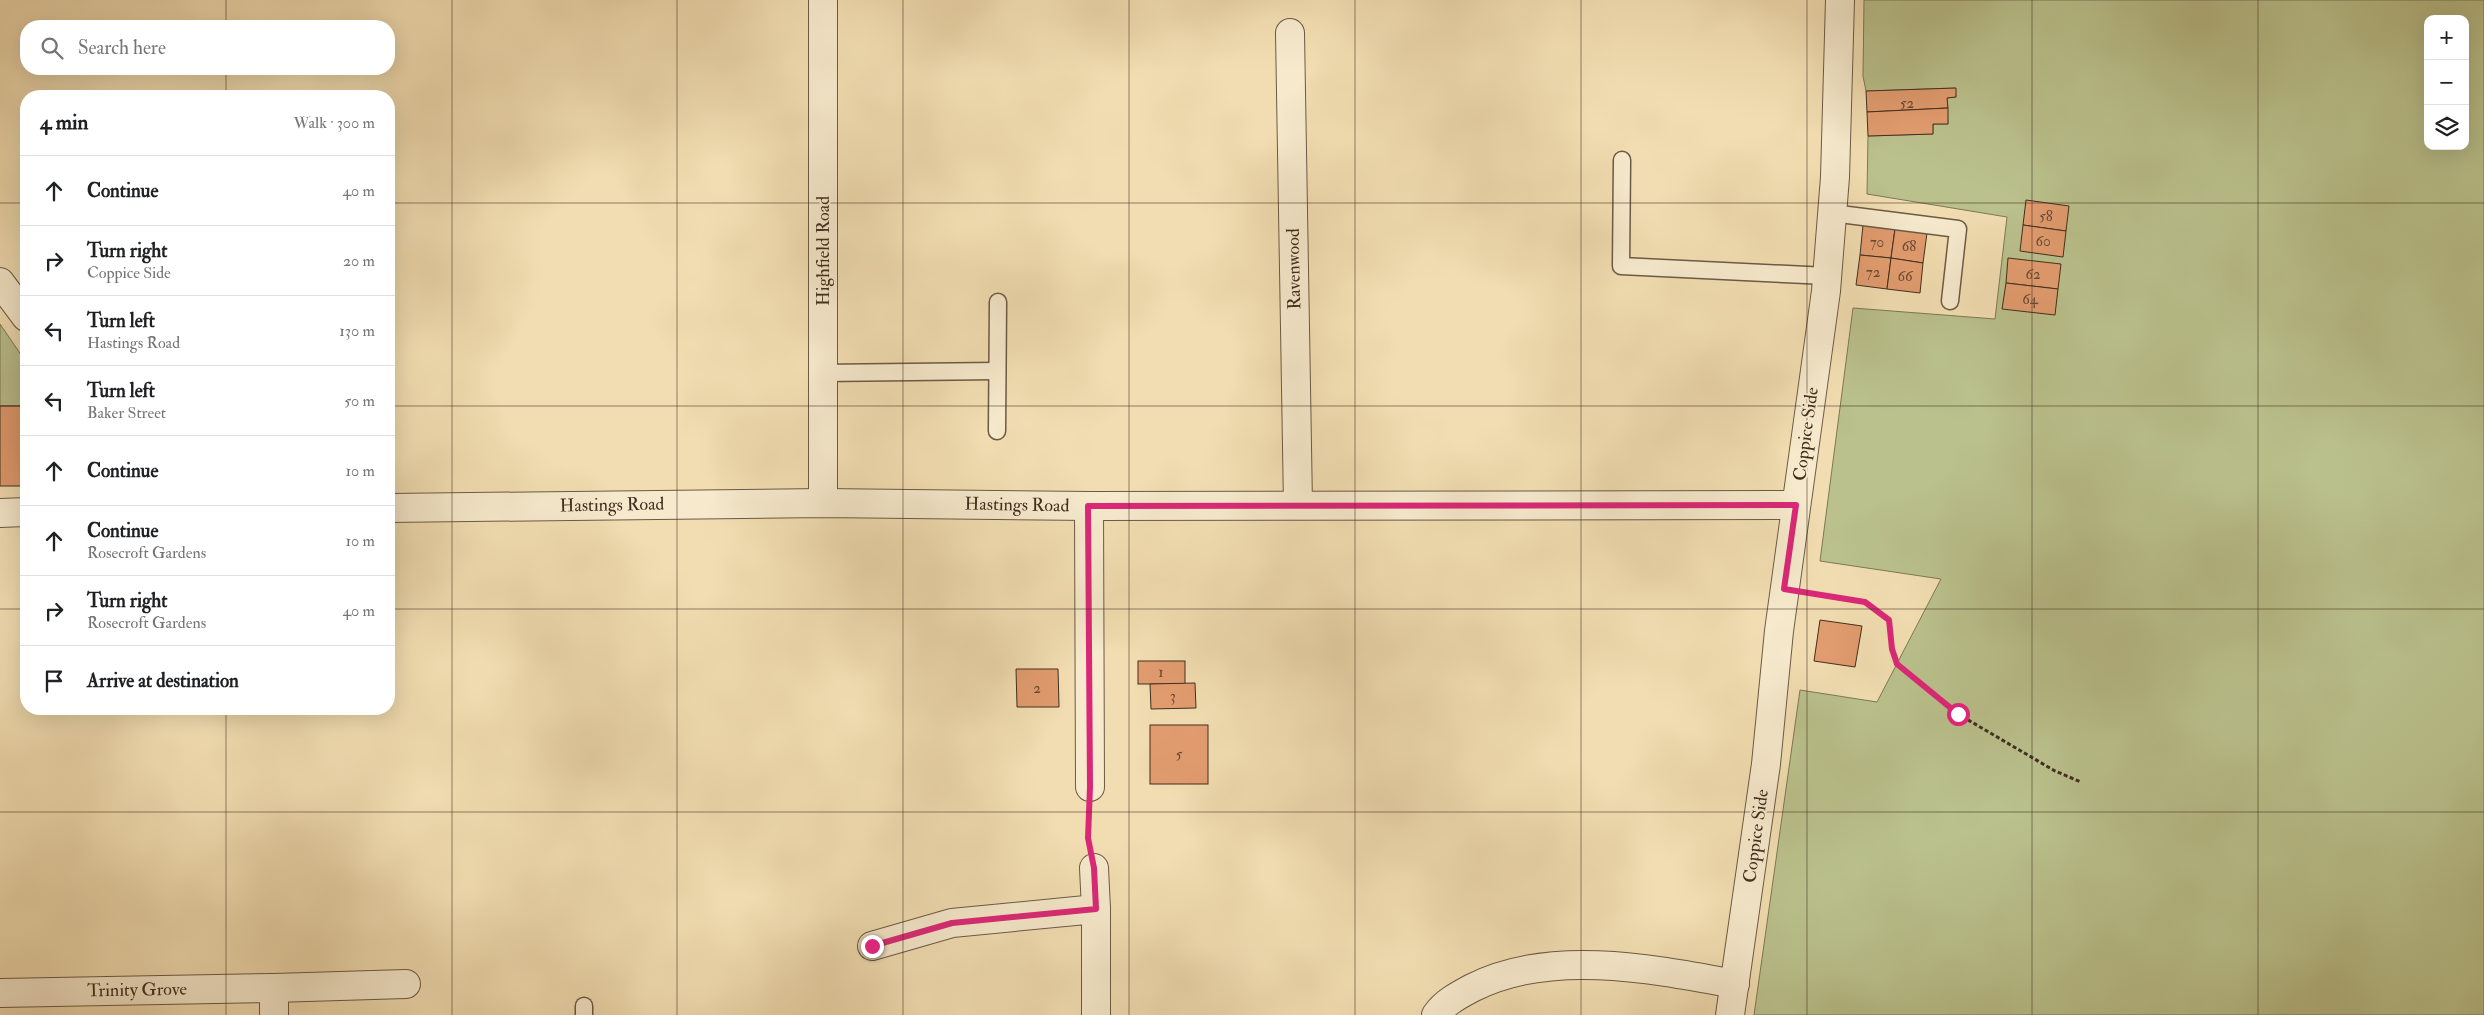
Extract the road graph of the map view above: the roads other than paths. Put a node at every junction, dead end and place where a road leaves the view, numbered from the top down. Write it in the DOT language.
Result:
graph roads {
  1 [pos="823,0"];
  2 [pos="1840,0"];
  3 [pos="1290,33"];
  4 [pos="1622,160"];
  5 [pos="1832,213"];
  6 [pos="1827,276"];
  7 [pos="0,282"];
  8 [pos="1950,301"];
  9 [pos="998,302"];
  10 [pos="20,309"];
  11 [pos="997,371"];
  12 [pos="822,373"];
  13 [pos="997,432"];
  14 [pos="823,503"];
  15 [pos="1298,505"];
  16 [pos="1796,505"];
  17 [pos="1088,506"];
  18 [pos="395,508"];
  19 [pos="20,512"];
  20 [pos="0,513"];
  21 [pos="1090,787"];
  22 [pos="1094,868"];
  23 [pos="1096,909"];
  24 [pos="872,946"];
  25 [pos="406,984"];
  26 [pos="1735,984"];
  27 [pos="274,988"];
  28 [pos="0,993"];
  29 [pos="274,1015"];
  30 [pos="1096,1015"];
  31 [pos="1436,1015"];
  32 [pos="1730,1015"];
  1 -- 12 [label="street, Highfield Road"];
  2 -- 5 [label="street, Coppice Side"];
  3 -- 15 [label="street, Ravenwood"];
  4 -- 6 [label="lane"];
  5 -- 6 [label="street, Coppice Side"];
  5 -- 8 [label="lane"];
  6 -- 16 [label="street, Coppice Side"];
  7 -- 10 [label="street"];
  9 -- 11 [label="lane"];
  11 -- 12 [label="lane"];
  11 -- 13 [label="lane"];
  12 -- 14 [label="street, Highfield Road"];
  14 -- 17 [label="street, Hastings Road"];
  14 -- 18 [label="street, Hastings Road"];
  15 -- 16 [label="street, Hastings Road"];
  15 -- 17 [label="street, Hastings Road"];
  16 -- 26 [label="street, Coppice Side"];
  17 -- 21 [label="street"];
  19 -- 20 [label="street"];
  22 -- 23 [label="street"];
  23 -- 24 [label="street"];
  23 -- 30 [label="street"];
  25 -- 27 [label="street, Trinity Grove"];
  26 -- 31 [label="street"];
  26 -- 32 [label="street, Coppice Side"];
  27 -- 28 [label="street, Trinity Grove"];
  27 -- 29 [label="street"];
}
